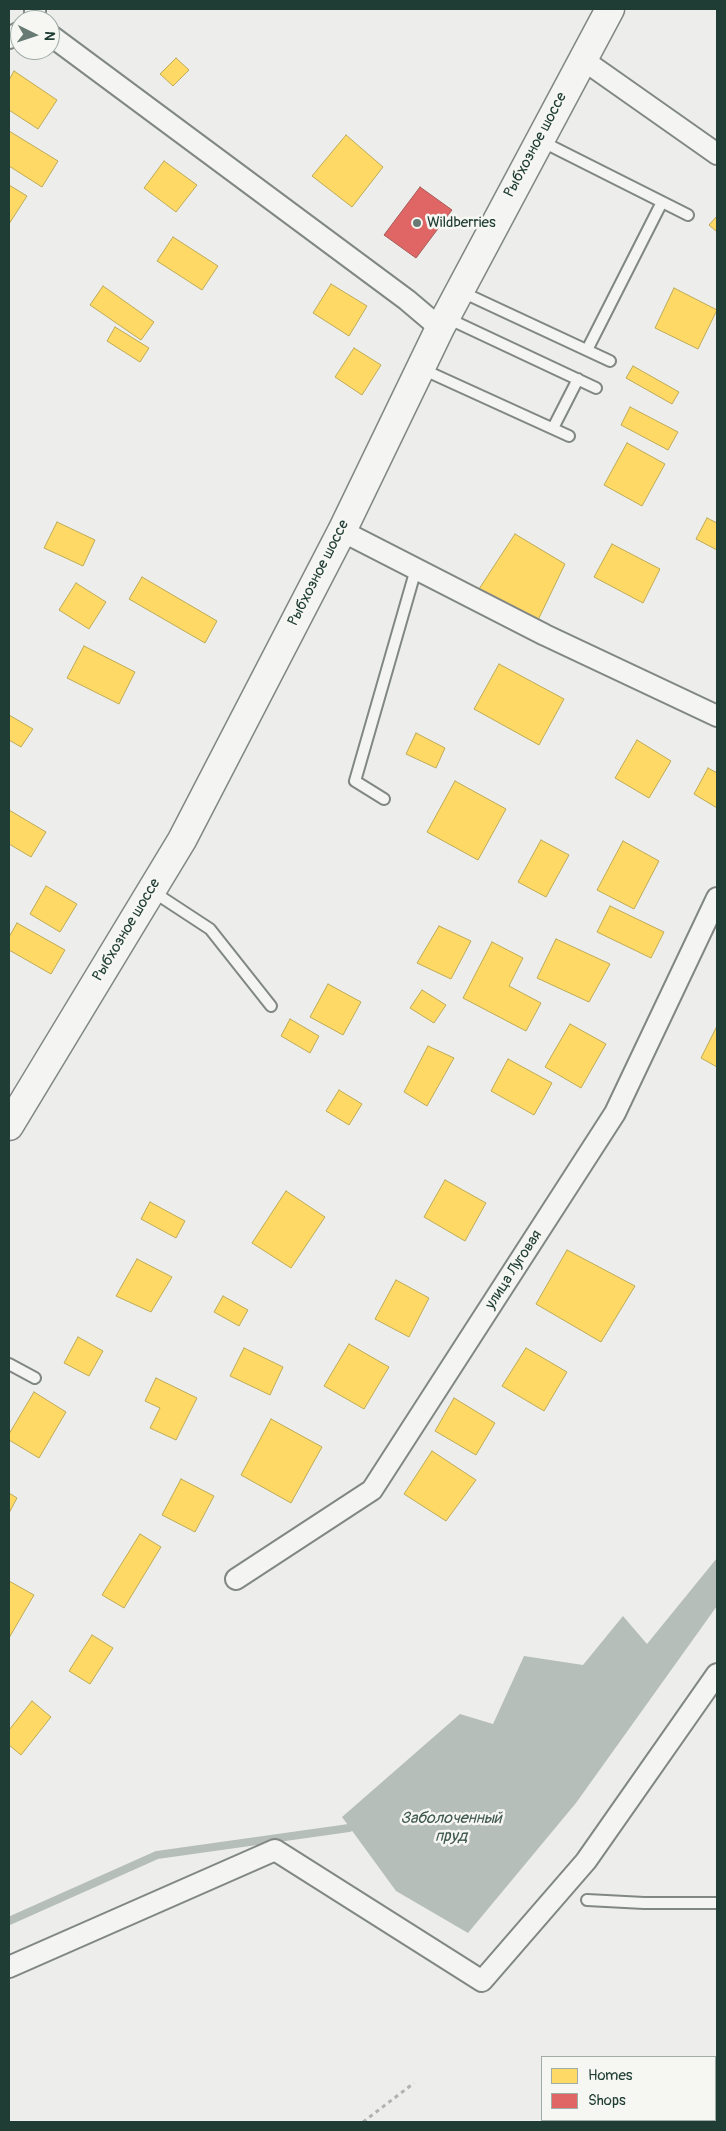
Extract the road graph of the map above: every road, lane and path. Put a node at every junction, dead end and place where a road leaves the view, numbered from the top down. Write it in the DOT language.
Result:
graph roads {
  1 [pos="610,9"];
  2 [pos="60,42"];
  3 [pos="582,59"];
  4 [pos="539,140"];
  5 [pos="717,154"];
  6 [pos="662,202"];
  7 [pos="688,215"];
  8 [pos="460,291"];
  9 [pos="443,323"];
  10 [pos="587,350"];
  11 [pos="610,361"];
  12 [pos="421,368"];
  13 [pos="578,379"];
  14 [pos="596,388"];
  15 [pos="553,428"];
  16 [pos="569,436"];
  17 [pos="342,530"];
  18 [pos="416,569"];
  19 [pos="717,716"];
  20 [pos="384,800"];
  21 [pos="151,891"];
  22 [pos="717,898"];
  23 [pos="271,1006"];
  24 [pos="9,1126"];
  25 [pos="9,1364"];
  26 [pos="35,1378"];
  27 [pos="236,1579"];
  28 [pos="717,1674"];
  29 [pos="587,1900"];
  30 [pos="717,1903"];
  31 [pos="9,1967"];
  32 [pos="414,2083"];
  33 [pos="363,2122"];
  1 -- 3 [label="main road, Рыбхозное шоссе"];
  2 -- 9 [label="street"];
  3 -- 4 [label="main road, Рыбхозное шоссе"];
  3 -- 5 [label="street"];
  4 -- 6 [label="lane"];
  4 -- 8 [label="main road, Рыбхозное шоссе"];
  6 -- 7 [label="lane"];
  6 -- 10 [label="lane"];
  8 -- 9 [label="main road, Рыбхозное шоссе"];
  8 -- 10 [label="lane"];
  9 -- 12 [label="main road, Рыбхозное шоссе"];
  9 -- 13 [label="lane"];
  10 -- 11 [label="lane"];
  12 -- 15 [label="lane"];
  12 -- 17 [label="main road, Рыбхозное шоссе"];
  13 -- 14 [label="lane"];
  13 -- 15 [label="lane"];
  15 -- 16 [label="lane"];
  17 -- 18 [label="street"];
  17 -- 21 [label="main road, Рыбхозное шоссе"];
  18 -- 19 [label="street"];
  18 -- 20 [label="lane"];
  21 -- 23 [label="lane"];
  21 -- 24 [label="main road, Рыбхозное шоссе"];
  22 -- 27 [label="street, улица Луговая"];
  25 -- 26 [label="lane"];
  28 -- 31 [label="street"];
  29 -- 30 [label="lane"];
  32 -- 33 [label="path"];
}
